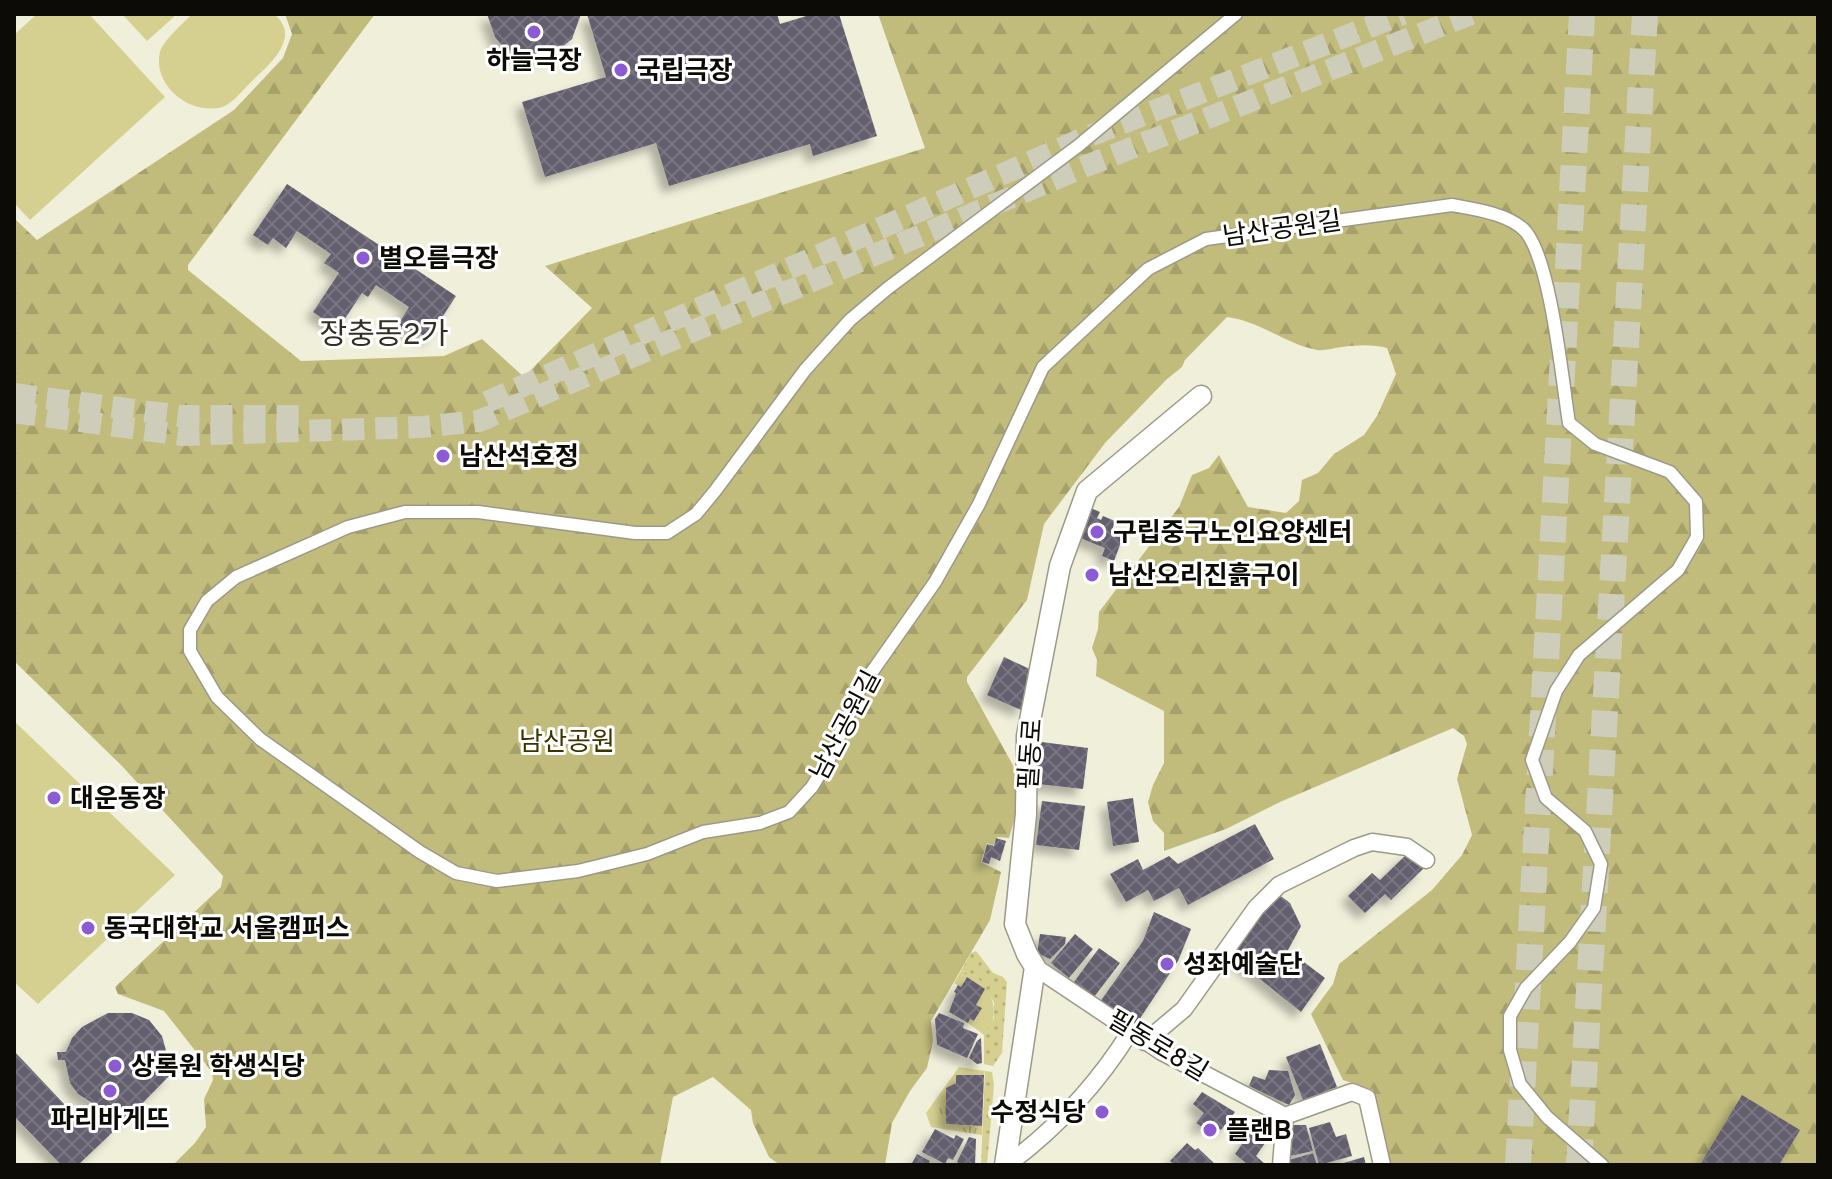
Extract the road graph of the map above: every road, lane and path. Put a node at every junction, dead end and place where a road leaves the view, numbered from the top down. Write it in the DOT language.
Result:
graph roads {
  1 [pos="1236,14"];
  2 [pos="1201,396"];
  3 [pos="1426,860"];
  4 [pos="1035,967"];
  5 [pos="1130,1032"];
  6 [pos="1145,1042"];
  7 [pos="1285,1116"];
  8 [pos="1006,1165"];
  9 [pos="1281,1165"];
  10 [pos="1382,1165"];
  11 [pos="1602,1165"];
  1 -- 11 [label="street, 남산공원길"];
  2 -- 4 [label="street, 필동로"];
  3 -- 6 [label="street"];
  4 -- 5 [label="street, 필동로8길"];
  4 -- 8 [label="street"];
  5 -- 6 [label="street, 필동로8길"];
  5 -- 8 [label="street"];
  6 -- 7 [label="street, 필동로8길"];
  7 -- 9 [label="street"];
  7 -- 10 [label="street"];
}
